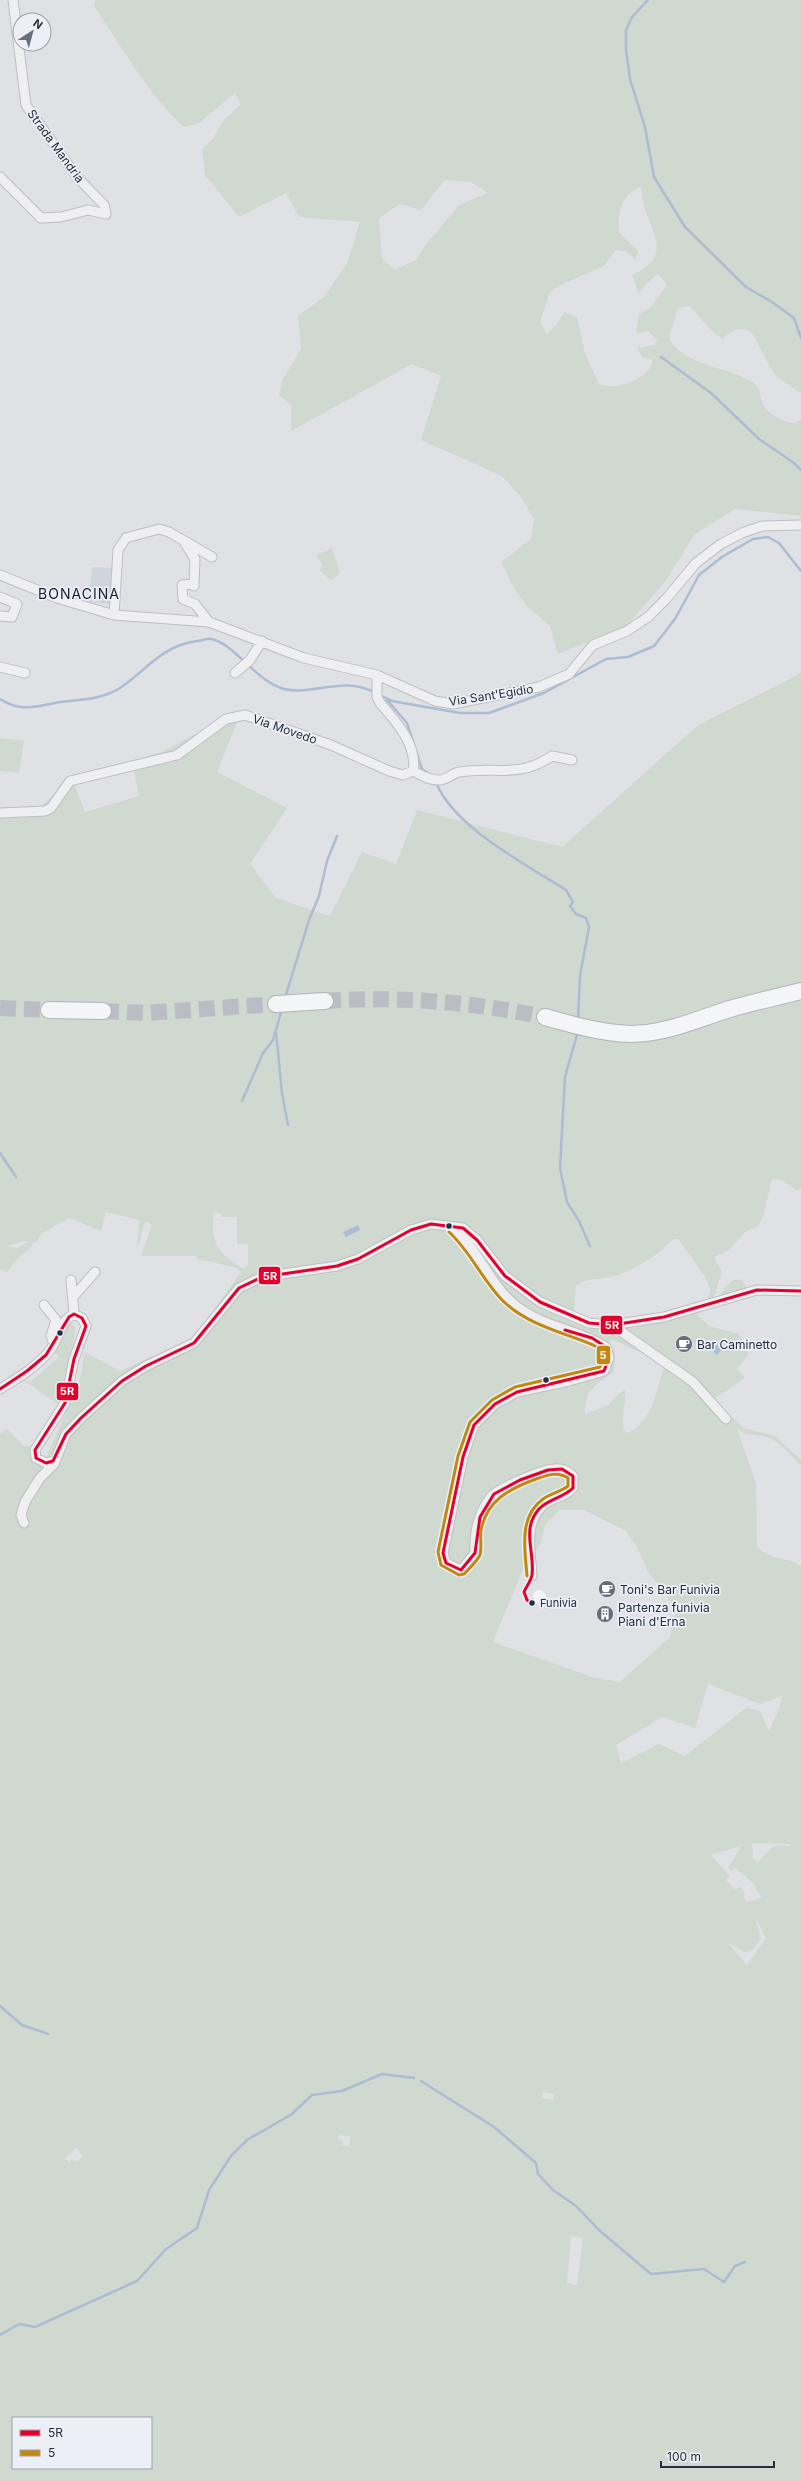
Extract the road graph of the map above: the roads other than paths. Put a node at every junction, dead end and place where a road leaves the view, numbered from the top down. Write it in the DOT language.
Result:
graph roads {
  1 [pos="13,0"];
  2 [pos="0,177"];
  3 [pos="801,525"];
  4 [pos="180,538"];
  5 [pos="212,557"];
  6 [pos="0,575"];
  7 [pos="0,598"];
  8 [pos="114,615"];
  9 [pos="0,616"];
  10 [pos="209,622"];
  11 [pos="262,641"];
  12 [pos="0,667"];
  13 [pos="25,673"];
  14 [pos="235,673"];
  15 [pos="377,675"];
  16 [pos="572,760"];
  17 [pos="413,772"];
  18 [pos="0,813"];
  19 [pos="801,991"];
  20 [pos="325,1001"];
  21 [pos="276,1004"];
  22 [pos="49,1010"];
  23 [pos="104,1011"];
  24 [pos="545,1016"];
  25 [pos="452,1228"];
  26 [pos="95,1272"];
  27 [pos="71,1280"];
  28 [pos="801,1291"];
  29 [pos="73,1297"];
  30 [pos="44,1305"];
  31 [pos="74,1314"];
  32 [pos="612,1326"];
  33 [pos="54,1344"];
  34 [pos="0,1389"];
  35 [pos="726,1419"];
  36 [pos="53,1460"];
  37 [pos="24,1523"];
  38 [pos="532,1576"];
  1 -- 2 [label="street, Strada Mandria"];
  3 -- 15 [label="street, Via Sant'Egidio"];
  4 -- 5 [label="street"];
  4 -- 8 [label="street"];
  4 -- 10 [label="street"];
  6 -- 8 [label="street, Via Sant'Egidio"];
  7 -- 9 [label="street"];
  8 -- 10 [label="street, Via Sant'Egidio"];
  10 -- 11 [label="street, Via Sant'Egidio"];
  11 -- 14 [label="street"];
  11 -- 15 [label="street, Via Sant'Egidio"];
  12 -- 13 [label="street"];
  15 -- 17 [label="street"];
  16 -- 17 [label="street"];
  17 -- 18 [label="street, Via Movedo"];
  19 -- 24 [label="highway"];
  20 -- 21 [label="highway"];
  22 -- 23 [label="highway"];
  25 -- 32 [label="street"];
  25 -- 36 [label="street"];
  25 -- 38 [label="street"];
  26 -- 29 [label="street"];
  27 -- 29 [label="street"];
  28 -- 32 [label="street"];
  29 -- 31 [label="street"];
  30 -- 33 [label="street"];
  31 -- 33 [label="street"];
  31 -- 36 [label="street"];
  32 -- 35 [label="street"];
  33 -- 34 [label="street"];
  36 -- 37 [label="street"];
}
